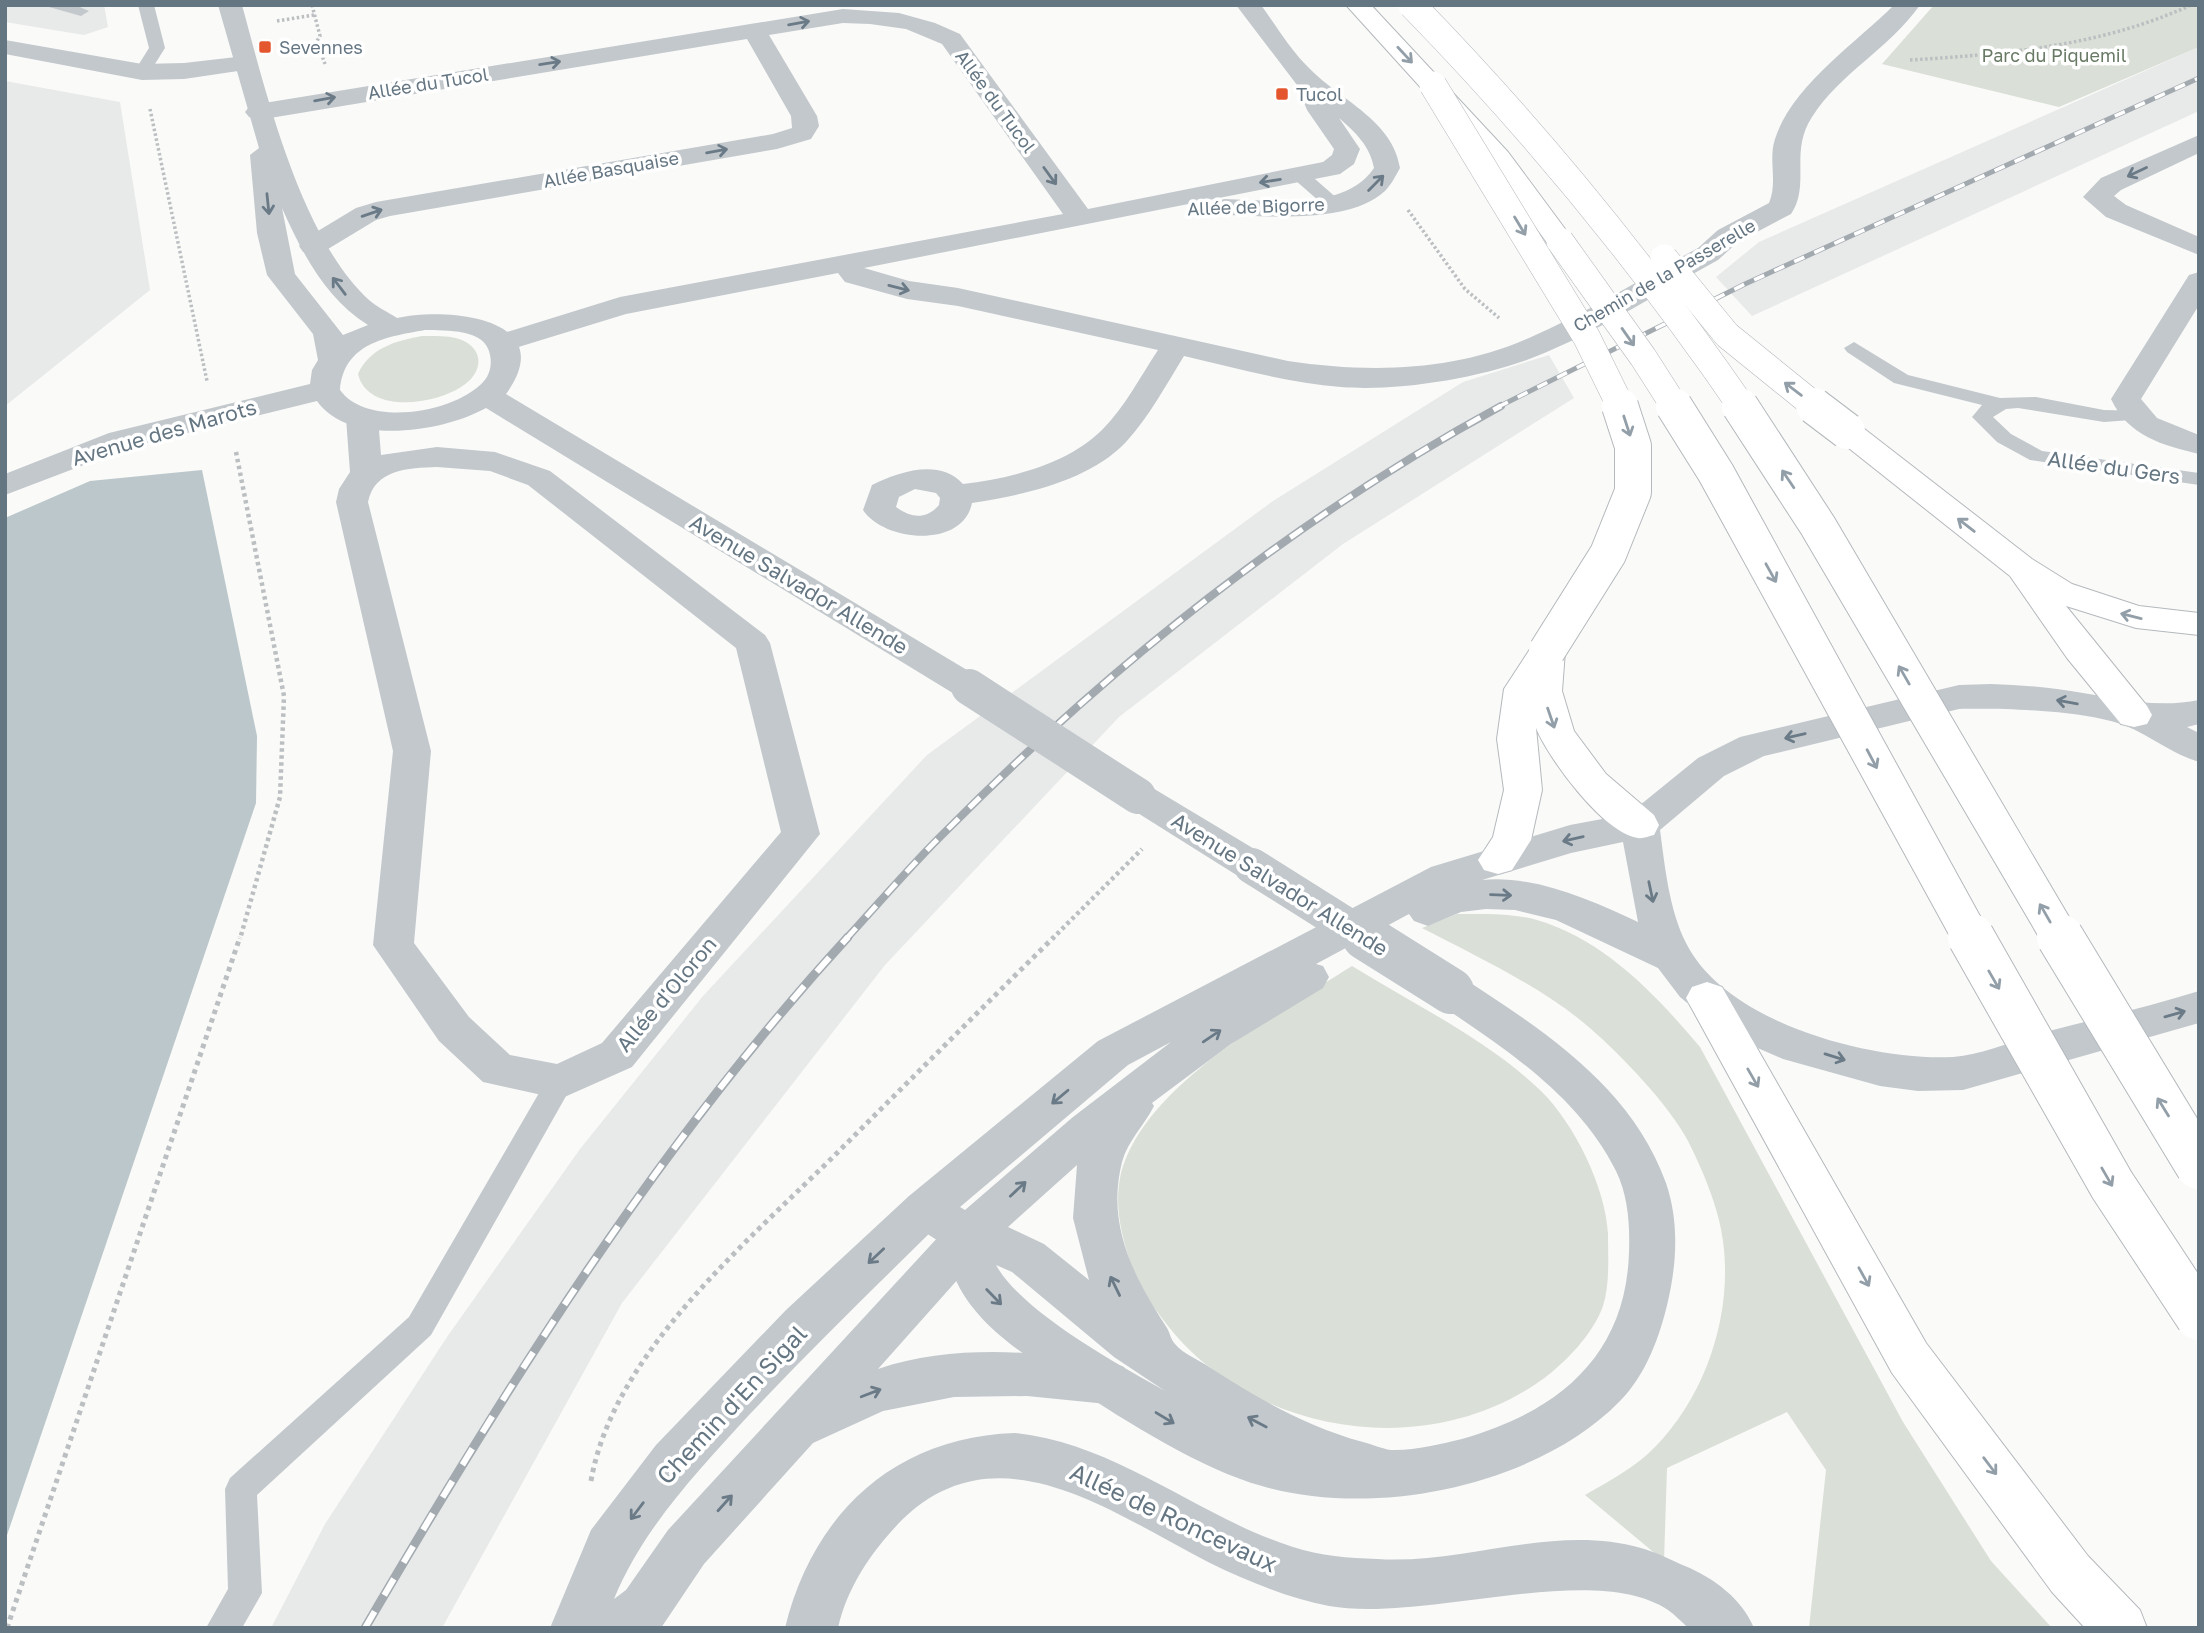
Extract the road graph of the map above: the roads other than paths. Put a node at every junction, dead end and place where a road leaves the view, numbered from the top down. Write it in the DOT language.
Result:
graph roads {
  1 [pos="50,5"];
  2 [pos="146,5"];
  3 [pos="230,5"];
  4 [pos="1248,5"];
  5 [pos="1358,5"];
  6 [pos="1412,5"];
  7 [pos="1908,5"];
  8 [pos="81,11"];
  9 [pos="754,31"];
  10 [pos="1440,33"];
  11 [pos="5,47"];
  12 [pos="245,63"];
  13 [pos="142,72"];
  14 [pos="1309,82"];
  15 [pos="1433,85"];
  16 [pos="258,112"];
  17 [pos="2199,143"];
  18 [pos="1301,176"];
  19 [pos="1333,204"];
  20 [pos="1118,212"];
  21 [pos="1081,219"];
  22 [pos="313,246"];
  23 [pos="2199,247"];
  24 [pos="917,251"];
  25 [pos="846,264"];
  26 [pos="2199,281"];
  27 [pos="958,297"];
  28 [pos="391,327"];
  29 [pos="502,343"];
  30 [pos="1176,346"];
  31 [pos="1854,348"];
  32 [pos="329,375"];
  33 [pos="486,396"];
  34 [pos="2001,404"];
  35 [pos="2138,415"];
  36 [pos="362,418"];
  37 [pos="2199,446"];
  38 [pos="366,473"];
  39 [pos="2199,479"];
  40 [pos="5,485"];
  41 [pos="957,495"];
  42 [pos="2020,567"];
  43 [pos="2199,624"];
  44 [pos="1547,651"];
  45 [pos="2199,712"];
  46 [pos="2134,715"];
  47 [pos="2199,749"];
  48 [pos="1640,824"];
  49 [pos="1498,860"];
  50 [pos="1674,958"];
  51 [pos="1707,998"];
  52 [pos="2199,1007"];
  53 [pos="1156,1074"];
  54 [pos="560,1082"];
  55 [pos="2199,1166"];
  56 [pos="925,1209"];
  57 [pos="968,1236"];
  58 [pos="2199,1317"];
  59 [pos="1165,1363"];
  60 [pos="1107,1382"];
  61 [pos="788,1433"];
  62 [pos="1388,1472"];
  63 [pos="223,1628"];
  64 [pos="576,1628"];
  65 [pos="618,1628"];
  66 [pos="811,1628"];
  67 [pos="1728,1628"];
  68 [pos="2121,1628"];
  1 -- 8 [label="lane"];
  2 -- 13 [label="lane"];
  3 -- 12 [label="street"];
  4 -- 14 [label="street, Allée de Bigorre"];
  5 -- 15 [label="highway, one-way"];
  6 -- 10 [label="highway, bridge"];
  7 -- 30 [label="street, Chemin de la Passerelle"];
  16 -- 9 [label="street, Allée du Tucol, one-way"];
  9 -- 21 [label="street, Allée du Tucol, one-way"];
  22 -- 9 [label="street, Allée Basquaise, one-way"];
  42 -- 10 [label="highway, one-way, bridge"];
  55 -- 10 [label="highway, one-way, bridge"];
  11 -- 13 [label="street"];
  12 -- 13 [label="street"];
  12 -- 16 [label="street"];
  14 -- 18 [label="street, Allée de Bigorre"];
  19 -- 14 [label="street, Allée de Bigorre, one-way"];
  15 -- 44 [label="highway, one-way, bridge"];
  15 -- 58 [label="highway, one-way, bridge"];
  16 -- 22 [label="street"];
  16 -- 32 [label="street, one-way"];
  17 -- 23 [label="street, one-way"];
  18 -- 19 [label="lane"];
  18 -- 20 [label="street, Allée de Bigorre, one-way"];
  19 -- 20 [label="street, Allée de Bigorre"];
  20 -- 21 [label="street, Allée de Bigorre"];
  21 -- 24 [label="street"];
  28 -- 22 [label="street, one-way"];
  24 -- 25 [label="street"];
  24 -- 27 [label="street, Chemin de la Passerelle"];
  25 -- 27 [label="street, Chemin de la Passerelle, one-way"];
  25 -- 29 [label="street"];
  26 -- 35 [label="street"];
  27 -- 30 [label="street, Chemin de la Passerelle"];
  28 -- 29 [label="street"];
  28 -- 32 [label="street"];
  29 -- 33 [label="street"];
  30 -- 41 [label="street"];
  31 -- 34 [label="lane"];
  32 -- 36 [label="street"];
  32 -- 40 [label="street, Avenue des Marots"];
  33 -- 36 [label="street"];
  33 -- 62 [label="street, Avenue Salvador Allende, bridge"];
  34 -- 35 [label="lane"];
  34 -- 39 [label="lane, Allée du Gers"];
  35 -- 37 [label="street, Allée du Gers"];
  36 -- 38 [label="street"];
  38 -- 54 [label="street"];
  38 -- 54 [label="street, Allée d'Oloron"];
  43 -- 42 [label="highway, one-way"];
  42 -- 46 [label="highway"];
  44 -- 48 [label="highway, one-way"];
  44 -- 49 [label="highway"];
  45 -- 46 [label="street"];
  46 -- 47 [label="street"];
  46 -- 48 [label="street, one-way"];
  48 -- 49 [label="street, Chemin d'En Sigal, one-way"];
  48 -- 50 [label="street, one-way"];
  49 -- 56 [label="street, Chemin d'En Sigal, one-way"];
  50 -- 51 [label="street"];
  53 -- 50 [label="street, one-way"];
  51 -- 52 [label="street, one-way"];
  51 -- 68 [label="highway, one-way"];
  57 -- 53 [label="street, one-way"];
  59 -- 53 [label="street, Avenue Salvador Allende, one-way"];
  54 -- 63 [label="lane"];
  56 -- 57 [label="street"];
  56 -- 64 [label="street, Chemin d'En Sigal, one-way"];
  57 -- 59 [label="street, Avenue Salvador Allende"];
  57 -- 60 [label="street, Avenue Salvador Allende, one-way"];
  57 -- 61 [label="street"];
  62 -- 59 [label="street, Avenue Salvador Allende, one-way"];
  61 -- 60 [label="street, Avenue Salvador Allende, one-way"];
  60 -- 62 [label="street, Avenue Salvador Allende, one-way"];
  65 -- 61 [label="street, one-way"];
  66 -- 67 [label="street, Allée de Roncevaux"];
}
